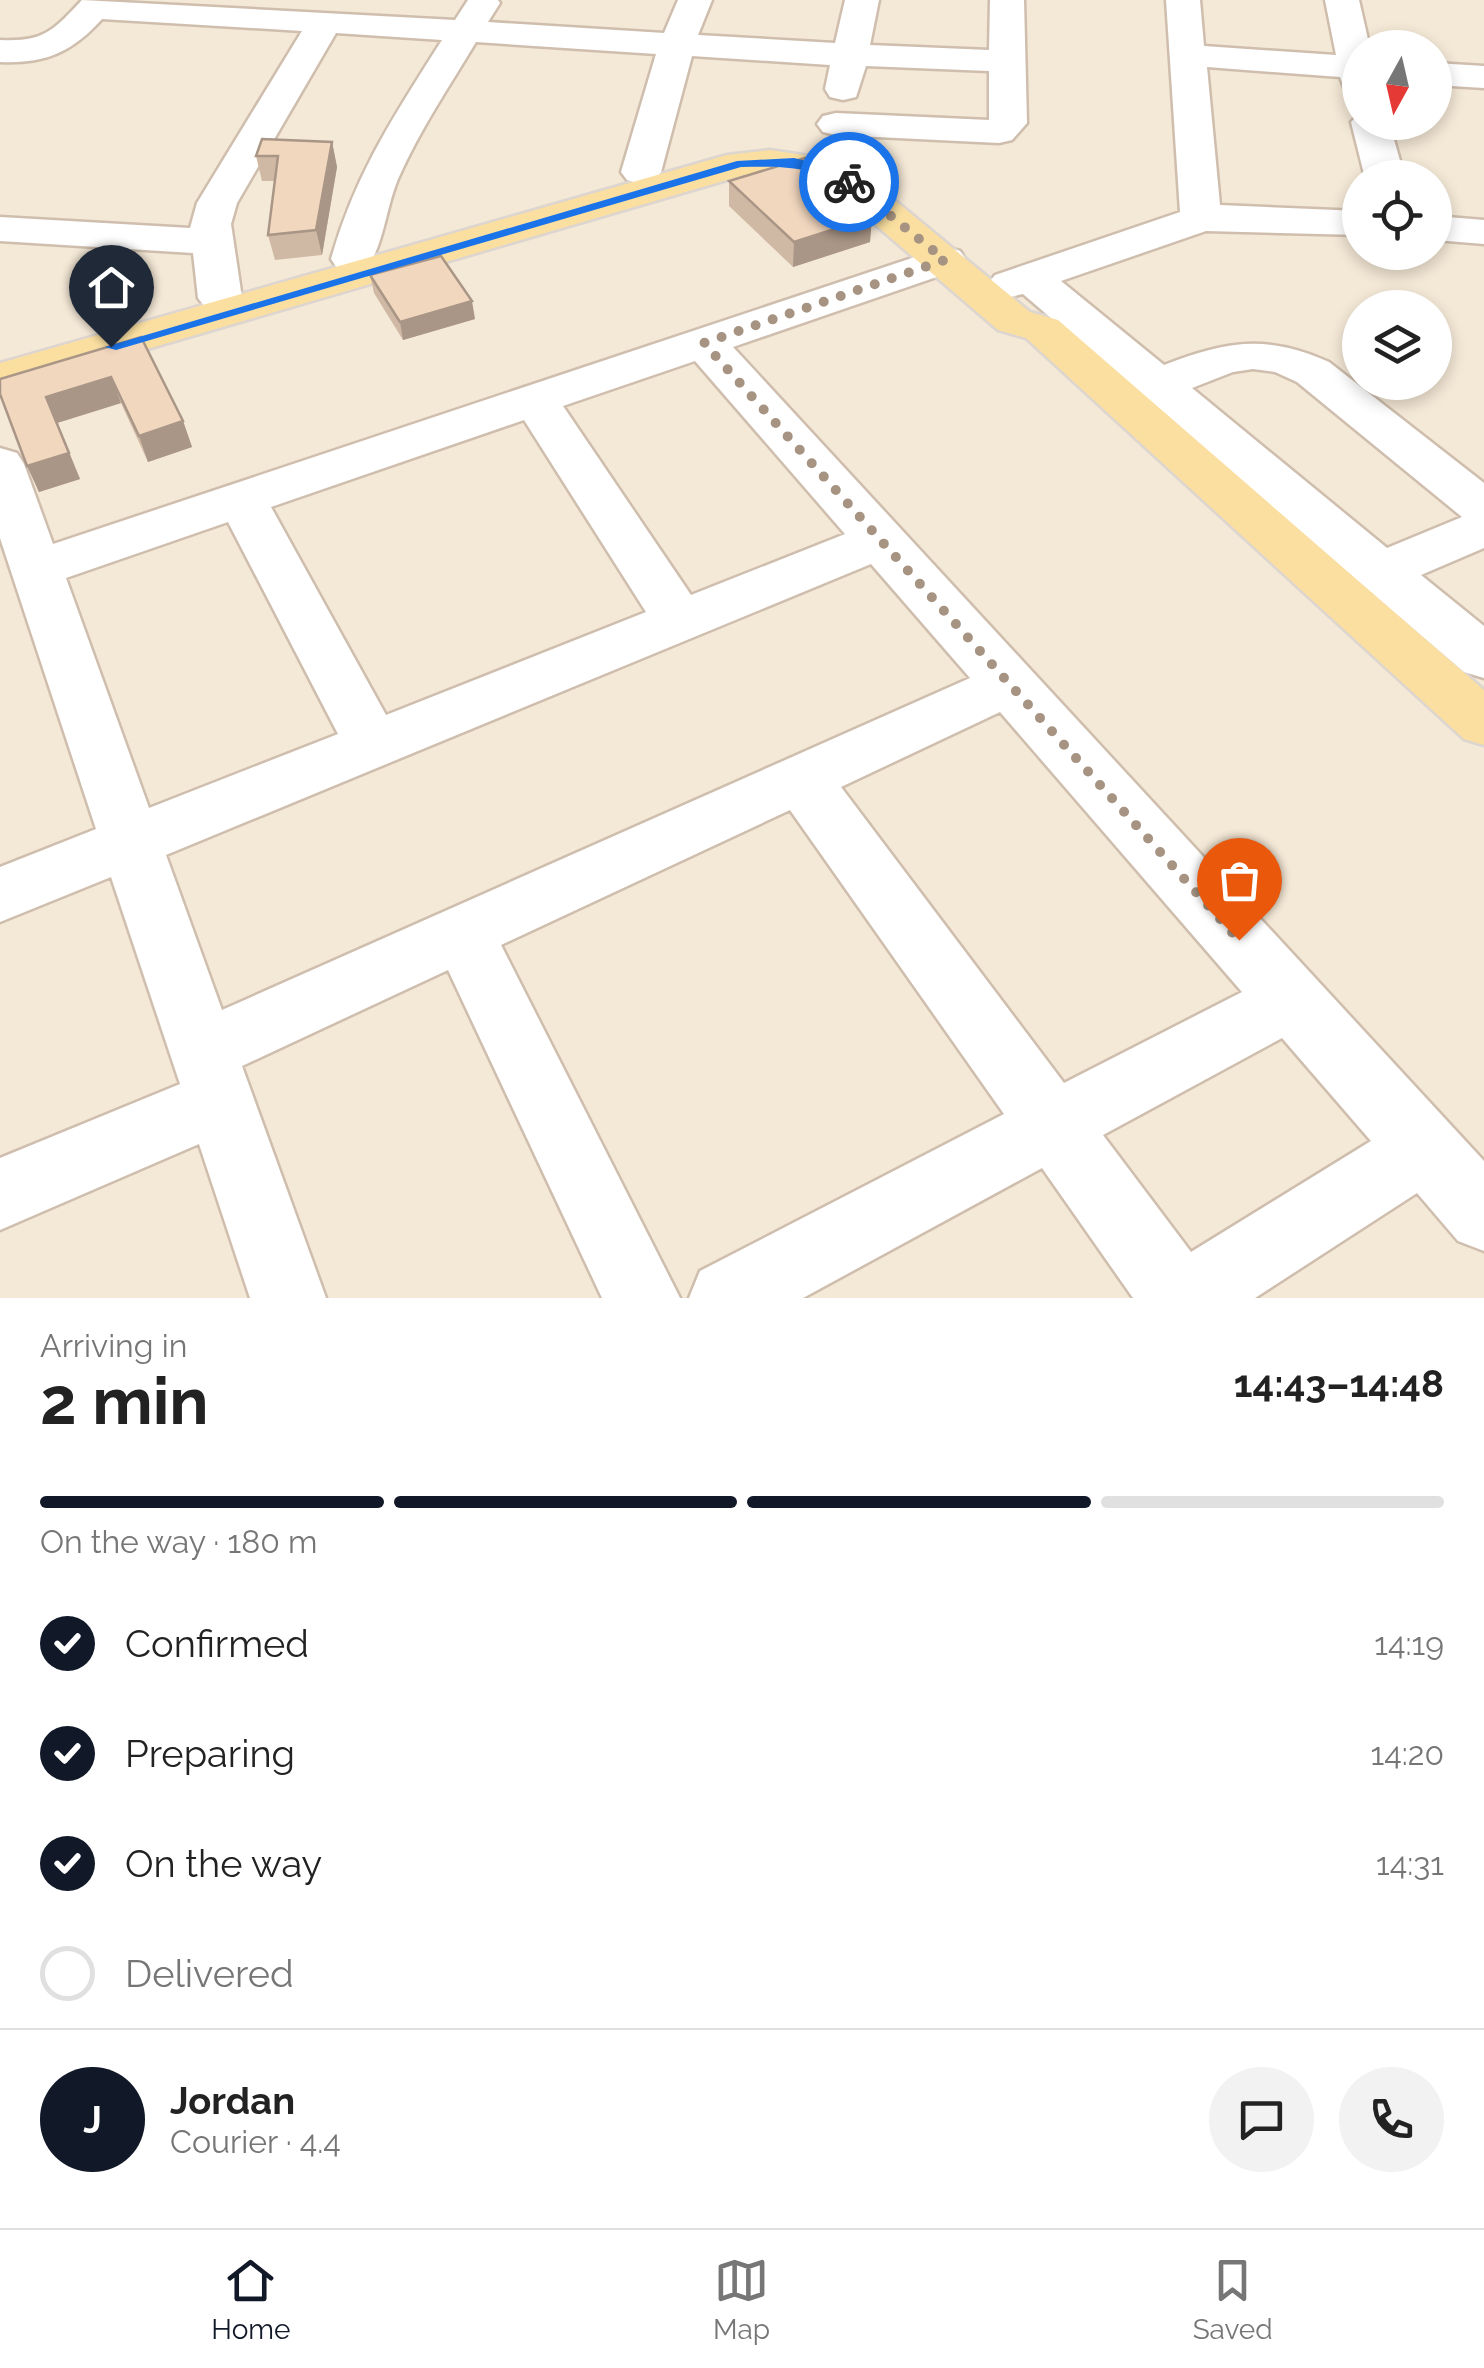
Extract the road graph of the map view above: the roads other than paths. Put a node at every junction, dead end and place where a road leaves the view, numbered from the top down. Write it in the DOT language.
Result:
graph roads {
  1 [pos="695,0"];
  2 [pos="862,0"];
  3 [pos="1007,0"];
  4 [pos="1183,0"];
  5 [pos="1342,0"];
  6 [pos="98,4"];
  7 [pos="476,15"];
  8 [pos="324,24"];
  9 [pos="1348,30"];
  10 [pos="677,44"];
  11 [pos="0,51"];
  12 [pos="849,55"];
  13 [pos="1187,55"];
  14 [pos="1007,58"];
  15 [pos="1342,72"];
  16 [pos="1452,75"];
  17 [pos="1484,77"];
  18 [pos="832,137"];
  19 [pos="641,172"];
  20 [pos="1201,220"];
  21 [pos="1342,223"];
  22 [pos="0,229"];
  23 [pos="1452,229"];
  24 [pos="1484,232"];
  25 [pos="210,242"];
  26 [pos="352,259"];
  27 [pos="945,260"];
  28 [pos="1020,281"];
  29 [pos="220,298"];
  30 [pos="1042,329"];
  31 [pos="704,343"];
  32 [pos="0,358"];
  33 [pos="0,378"];
  34 [pos="1158,384"];
  35 [pos="536,401"];
  36 [pos="0,464"];
  37 [pos="242,502"];
  38 [pos="1484,509"];
  39 [pos="1484,528"];
  40 [pos="880,540"];
  41 [pos="39,568"];
  42 [pos="1381,571"];
  43 [pos="680,620"];
  44 [pos="1484,658"];
  45 [pos="1010,684"];
  46 [pos="1480,720"];
  47 [pos="372,744"];
  48 [pos="801,779"];
  49 [pos="131,841"];
  50 [pos="0,894"];
  51 [pos="462,933"];
  52 [pos="1292,1000"];
  53 [pos="211,1076"];
  54 [pos="1053,1125"];
  55 [pos="1424,1148"];
  56 [pos="0,1194"];
  57 [pos="1484,1215"];
  58 [pos="288,1298"];
  59 [pos="642,1298"];
  60 [pos="727,1298"];
  61 [pos="1179,1298"];
  62 [pos="1187,1298"];
  1 -- 10 [label="street"];
  2 -- 12 [label="street"];
  3 -- 14 [label="street"];
  4 -- 13 [label="street"];
  5 -- 9 [label="street"];
  6 -- 8 [label="street"];
  6 -- 11 [label="street"];
  7 -- 8 [label="street"];
  7 -- 10 [label="street"];
  7 -- 26 [label="street"];
  8 -- 25 [label="street"];
  10 -- 12 [label="street"];
  10 -- 19 [label="street"];
  12 -- 14 [label="street"];
  12 -- 18 [label="street"];
  13 -- 15 [label="street"];
  13 -- 20 [label="street"];
  14 -- 18 [label="street"];
  16 -- 17 [label="street"];
  18 -- 19 [label="main road"];
  18 -- 28 [label="main road"];
  19 -- 26 [label="main road"];
  20 -- 21 [label="street"];
  20 -- 28 [label="street"];
  22 -- 25 [label="street"];
  23 -- 24 [label="street"];
  25 -- 29 [label="street"];
  26 -- 29 [label="main road"];
  27 -- 30 [label="main road"];
  27 -- 31 [label="street"];
  27 -- 33 [label="main road"];
  28 -- 30 [label="main road"];
  28 -- 34 [label="street"];
  29 -- 32 [label="main road"];
  30 -- 46 [label="main road"];
  31 -- 35 [label="street"];
  31 -- 40 [label="street"];
  34 -- 38 [label="street"];
  34 -- 42 [label="street"];
  35 -- 37 [label="street"];
  35 -- 43 [label="street"];
  36 -- 41 [label="street"];
  37 -- 41 [label="street"];
  37 -- 47 [label="street"];
  39 -- 42 [label="street"];
  40 -- 43 [label="street"];
  40 -- 45 [label="street"];
  41 -- 49 [label="street"];
  42 -- 44 [label="street"];
  43 -- 47 [label="street"];
  45 -- 48 [label="street"];
  45 -- 52 [label="street"];
  47 -- 49 [label="street"];
  48 -- 51 [label="street"];
  48 -- 54 [label="street"];
  49 -- 50 [label="street"];
  49 -- 53 [label="street"];
  51 -- 53 [label="street"];
  51 -- 59 [label="street"];
  52 -- 54 [label="street"];
  52 -- 55 [label="street"];
  53 -- 56 [label="street"];
  53 -- 58 [label="street"];
  54 -- 60 [label="street"];
  54 -- 61 [label="street"];
  55 -- 57 [label="street"];
  55 -- 62 [label="street"];
}
